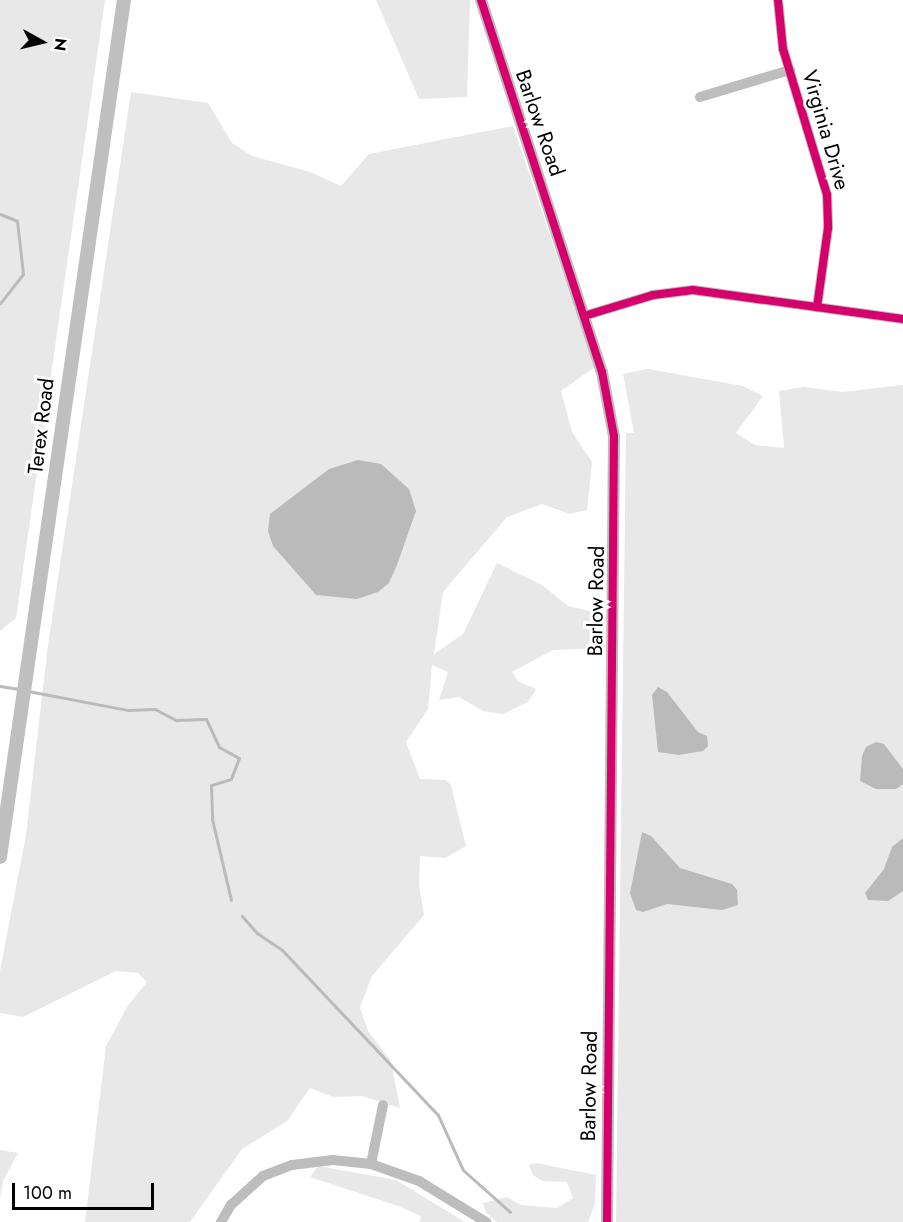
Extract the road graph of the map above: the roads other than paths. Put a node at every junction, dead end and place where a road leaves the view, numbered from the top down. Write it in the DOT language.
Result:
graph roads {
  1 [pos="124,0"];
  2 [pos="481,0"];
  3 [pos="778,0"];
  4 [pos="790,70"];
  5 [pos="700,97"];
  6 [pos="817,307"];
  7 [pos="584,315"];
  8 [pos="903,319"];
  9 [pos="0,857"];
  10 [pos="383,1105"];
  11 [pos="371,1164"];
  12 [pos="221,1222"];
  13 [pos="486,1222"];
  14 [pos="607,1222"];
  1 -- 9 [label="main road, Terex Road"];
  2 -- 7 [label="street, Barlow Road"];
  3 -- 4 [label="street, Virginia Drive"];
  4 -- 5 [label="street"];
  4 -- 6 [label="street, Virginia Drive"];
  6 -- 7 [label="street"];
  6 -- 8 [label="street"];
  7 -- 14 [label="street, Barlow Road"];
  10 -- 11 [label="street"];
  11 -- 12 [label="street"];
  11 -- 13 [label="street"];
}
